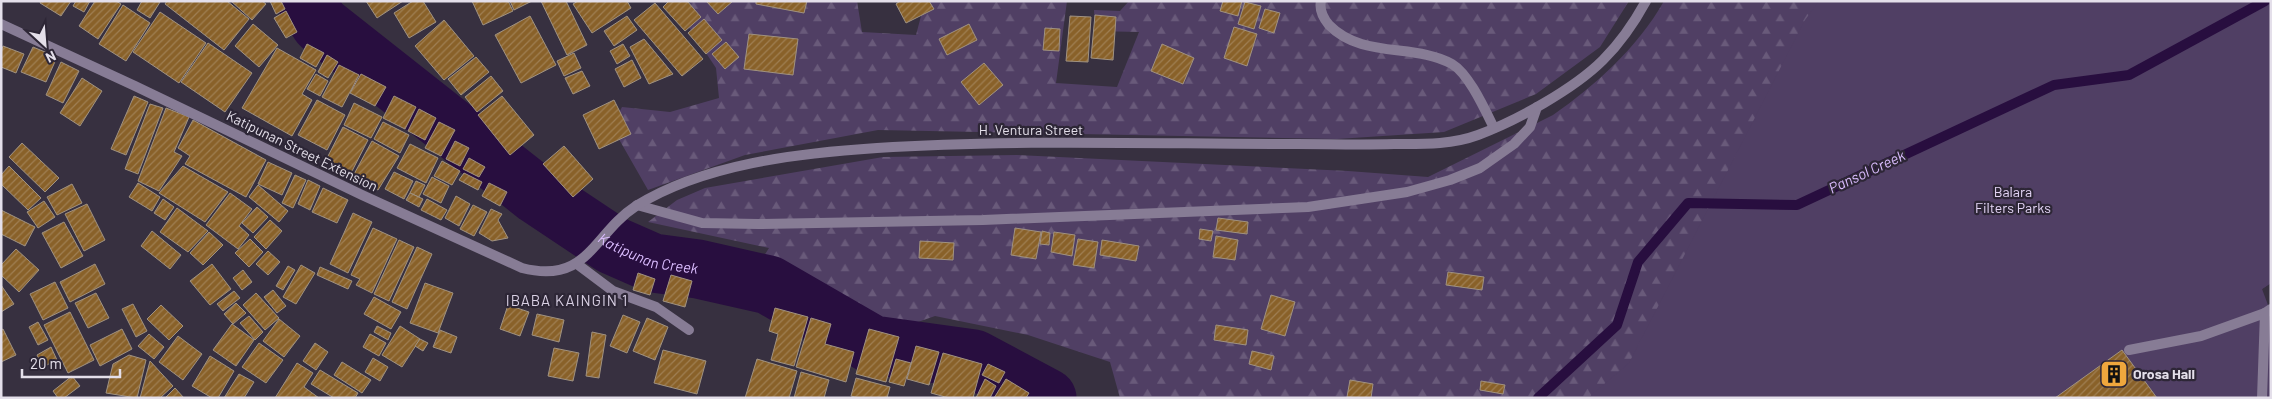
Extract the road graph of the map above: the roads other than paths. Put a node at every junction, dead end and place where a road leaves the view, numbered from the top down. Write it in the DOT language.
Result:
graph roads {
  1 [pos="1321,1"];
  2 [pos="1646,1"];
  3 [pos="1,24"];
  4 [pos="1537,107"];
  5 [pos="1494,128"];
  6 [pos="638,206"];
  7 [pos="593,251"];
  8 [pos="576,264"];
  9 [pos="2268,311"];
  10 [pos="689,330"];
  11 [pos="2129,350"];
  12 [pos="2262,398"];
  1 -- 5 [label="street"];
  2 -- 4 [label="street, H. Ventura Street"];
  3 -- 8 [label="street, Katipunan Street Extension"];
  4 -- 5 [label="street, H. Ventura Street"];
  4 -- 6 [label="street"];
  5 -- 6 [label="street, H. Ventura Street"];
  6 -- 7 [label="street, H. Ventura Street"];
  7 -- 8 [label="street, Katipunan Street Extension"];
  8 -- 10 [label="street"];
  9 -- 11 [label="street"];
  9 -- 12 [label="street"];
}
